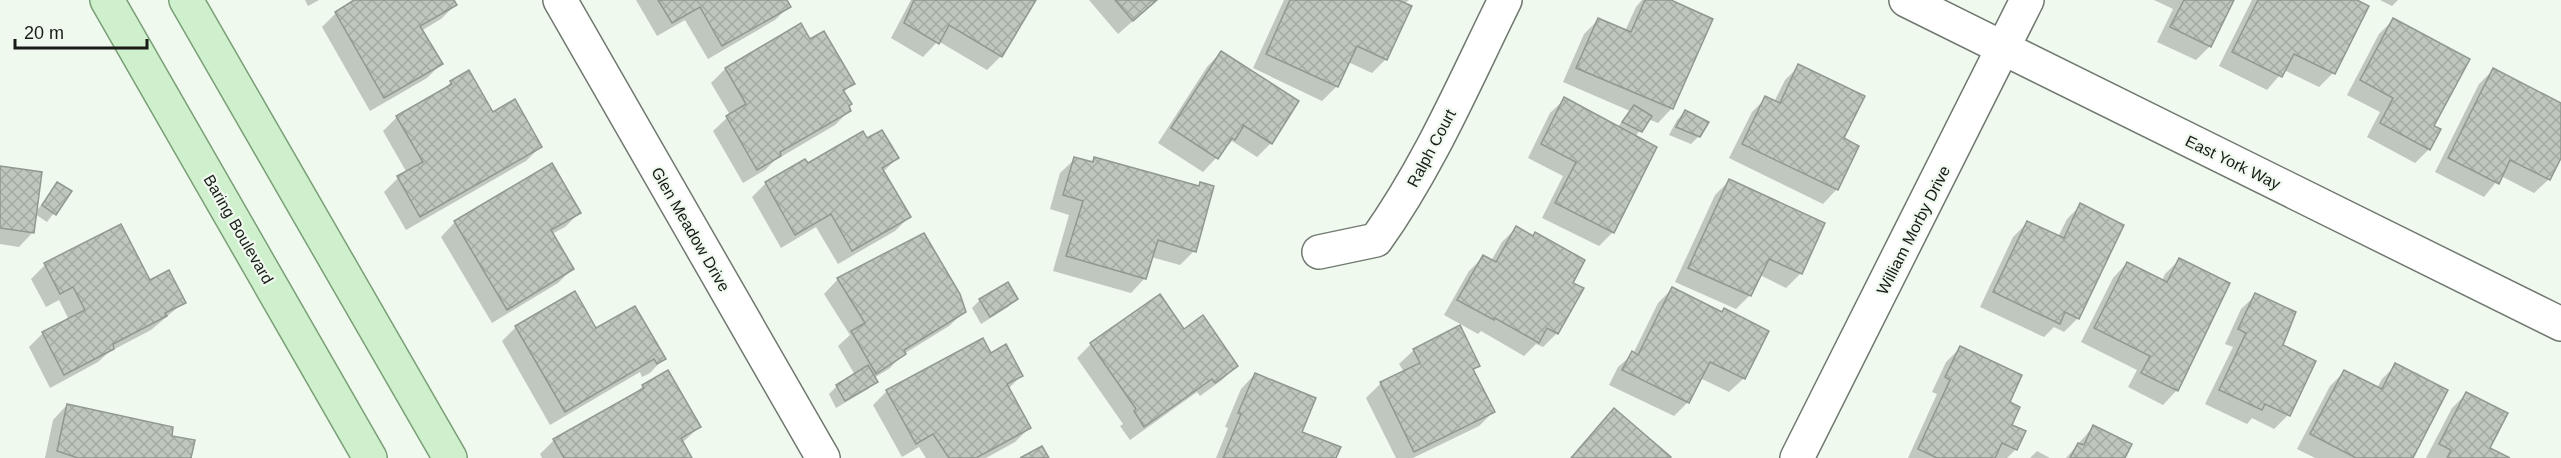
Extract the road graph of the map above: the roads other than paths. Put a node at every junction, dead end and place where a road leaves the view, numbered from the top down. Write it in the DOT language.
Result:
graph roads {
  1 [pos="107,0"];
  2 [pos="186,0"];
  3 [pos="560,0"];
  4 [pos="1505,0"];
  5 [pos="1906,0"];
  6 [pos="2027,0"];
  7 [pos="2003,48"];
  8 [pos="1319,252"];
  9 [pos="2561,324"];
  10 [pos="370,458"];
  11 [pos="450,458"];
  12 [pos="823,458"];
  13 [pos="1797,458"];
  1 -- 10 [label="main road, Baring Boulevard"];
  2 -- 11 [label="main road"];
  3 -- 12 [label="street, Glen Meadow Drive"];
  4 -- 8 [label="street, Ralph Court"];
  5 -- 7 [label="street, East York Way"];
  6 -- 7 [label="street, William Morby Drive"];
  7 -- 9 [label="street, East York Way"];
  7 -- 13 [label="street, William Morby Drive"];
}
